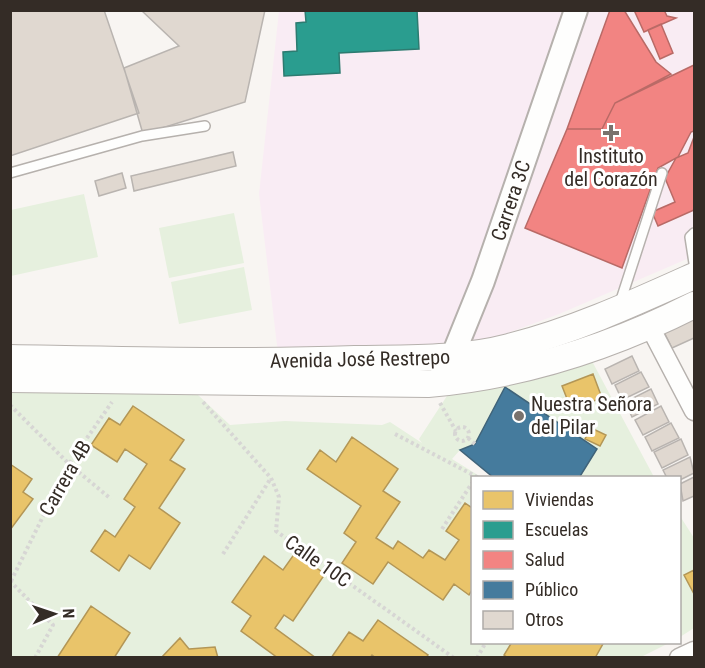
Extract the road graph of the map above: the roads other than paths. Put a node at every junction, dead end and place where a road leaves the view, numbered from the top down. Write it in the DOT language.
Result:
graph roads {
  1 [pos="576,10"];
  2 [pos="205,126"];
  3 [pos="10,173"];
  4 [pos="662,173"];
  5 [pos="694,233"];
  6 [pos="694,263"];
  7 [pos="694,276"];
  8 [pos="694,305"];
  9 [pos="617,311"];
  10 [pos="650,327"];
  11 [pos="453,355"];
  12 [pos="10,358"];
  13 [pos="10,379"];
  14 [pos="428,384"];
  15 [pos="694,411"];
  16 [pos="694,651"];
  17 [pos="679,657"];
  1 -- 11 [label="street, Carrera 3C"];
  2 -- 3 [label="lane"];
  4 -- 9 [label="lane"];
  5 -- 6 [label="lane"];
  7 -- 9 [label="main road, Avenida José Restrepo"];
  8 -- 10 [label="main road, Avenida José Restrepo"];
  9 -- 11 [label="main road, Avenida José Restrepo"];
  10 -- 14 [label="main road, Avenida José Restrepo"];
  10 -- 15 [label="street"];
  11 -- 12 [label="main road, Avenida José Restrepo"];
  11 -- 14 [label="street, Carrera 3C"];
  13 -- 14 [label="main road, Avenida José Restrepo"];
  16 -- 17 [label="street"];
}
